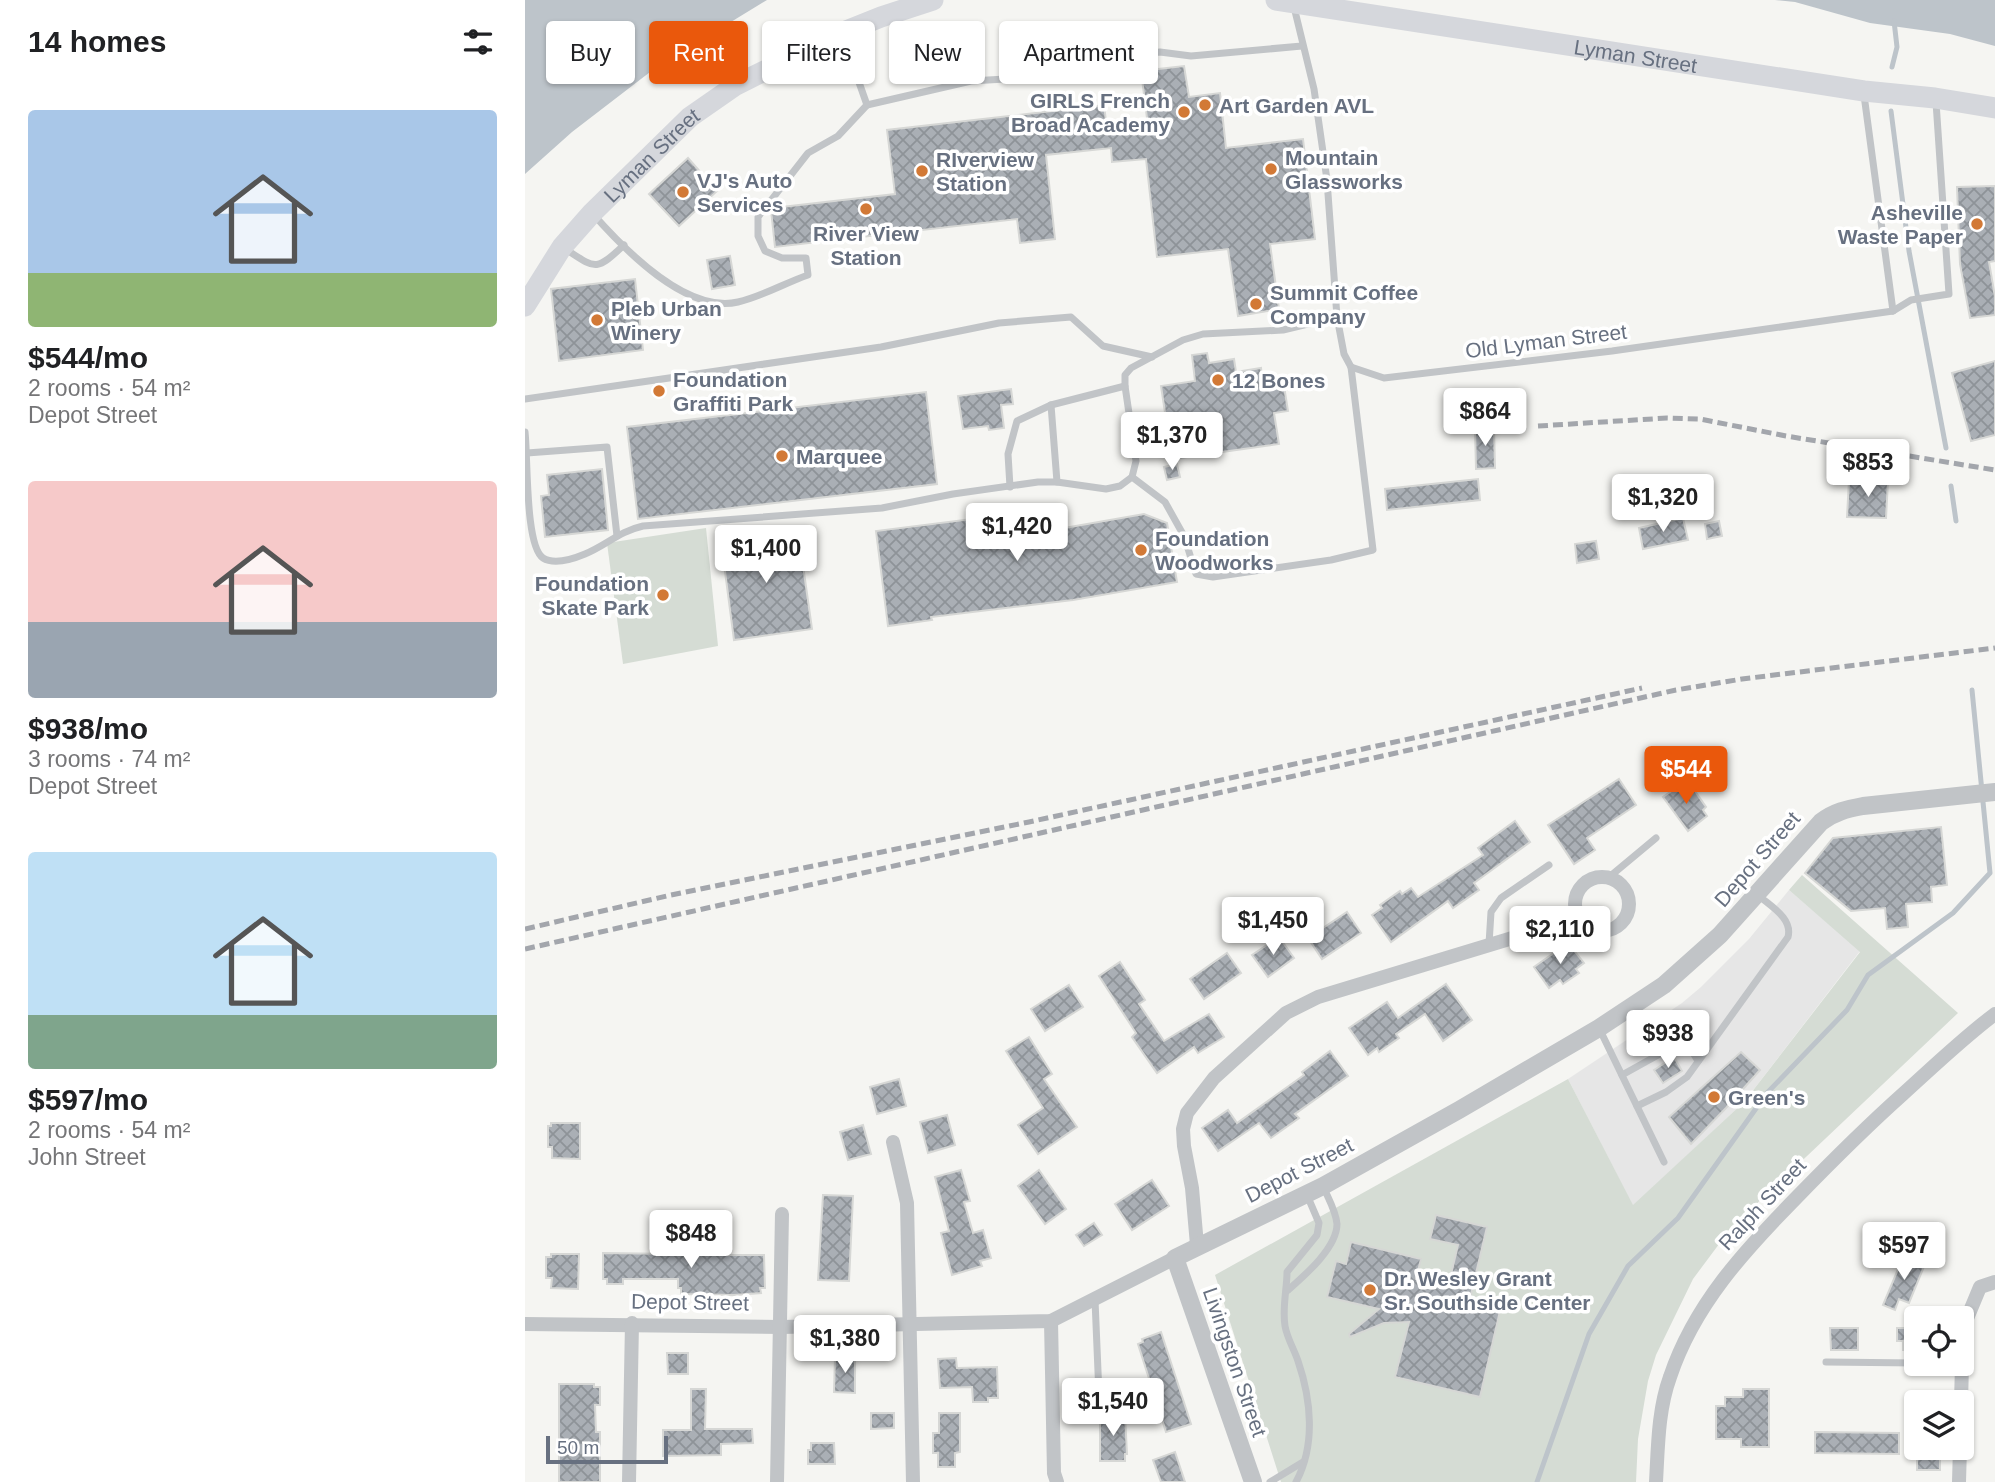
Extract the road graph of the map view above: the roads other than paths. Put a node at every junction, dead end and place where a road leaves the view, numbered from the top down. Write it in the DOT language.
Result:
graph roads {
  1 [pos="933,0"];
  2 [pos="1284,1"];
  3 [pos="869,21"];
  4 [pos="1303,46"];
  5 [pos="762,72"];
  6 [pos="859,84"];
  7 [pos="1864,91"];
  8 [pos="1935,98"];
  9 [pos="867,105"];
  10 [pos="1995,108"];
  11 [pos="592,213"];
  12 [pos="624,245"];
  13 [pos="562,247"];
  14 [pos="525,306"];
  15 [pos="1893,311"];
  16 [pos="1337,317"];
  17 [pos="1152,357"];
  18 [pos="1351,367"];
  19 [pos="1125,386"];
  20 [pos="525,399"];
  21 [pos="1051,405"];
  22 [pos="525,432"];
  23 [pos="527,453"];
  24 [pos="1132,477"];
  25 [pos="1057,482"];
  26 [pos="1010,487"];
  27 [pos="617,536"];
  28 [pos="1995,792"];
  29 [pos="1657,838"];
  30 [pos="1549,865"];
  31 [pos="1608,878"];
  32 [pos="1758,895"];
  33 [pos="1577,912"];
  34 [pos="1489,945"];
  35 [pos="1995,1014"];
  36 [pos="1599,1028"];
  37 [pos="1698,1061"];
  38 [pos="1622,1075"];
  39 [pos="1637,1106"];
  40 [pos="893,1142"];
  41 [pos="1664,1162"];
  42 [pos="1323,1186"];
  43 [pos="1306,1194"];
  44 [pos="782,1214"];
  45 [pos="1197,1245"];
  46 [pos="1175,1258"];
  47 [pos="1995,1282"];
  48 [pos="1287,1291"];
  49 [pos="1094,1299"];
  50 [pos="1972,1306"];
  51 [pos="1051,1321"];
  52 [pos="525,1324"];
  53 [pos="632,1324"];
  54 [pos="911,1326"];
  55 [pos="781,1327"];
  56 [pos="1826,1362"];
  57 [pos="1904,1363"];
  58 [pos="1099,1395"];
  59 [pos="1960,1460"];
  60 [pos="1303,1462"];
  61 [pos="629,1482"];
  62 [pos="777,1482"];
  63 [pos="913,1482"];
  64 [pos="1057,1482"];
  65 [pos="1252,1482"];
  66 [pos="1270,1482"];
  67 [pos="1296,1482"];
  68 [pos="1656,1482"];
  69 [pos="1959,1482"];
  1 -- 3 [label="main road, Lyman Street"];
  2 -- 4 [label="lane"];
  2 -- 7 [label="main road, Lyman Street"];
  4 -- 9 [label="lane"];
  4 -- 16 [label="lane"];
  5 -- 11 [label="main road, Lyman Street"];
  6 -- 9 [label="lane"];
  7 -- 8 [label="main road, Lyman Street"];
  7 -- 15 [label="lane"];
  8 -- 10 [label="main road, Lyman Street"];
  8 -- 15 [label="lane"];
  9 -- 12 [label="lane"];
  11 -- 12 [label="lane"];
  11 -- 13 [label="main road, Lyman Street"];
  12 -- 13 [label="lane"];
  13 -- 14 [label="main road, Lyman Street"];
  15 -- 18 [label="lane, Old Lyman Street"];
  16 -- 17 [label="lane"];
  16 -- 18 [label="lane"];
  17 -- 19 [label="lane"];
  17 -- 20 [label="lane"];
  18 -- 24 [label="lane"];
  19 -- 21 [label="lane"];
  19 -- 24 [label="lane"];
  21 -- 25 [label="lane"];
  21 -- 26 [label="lane"];
  22 -- 23 [label="lane"];
  23 -- 27 [label="lane"];
  23 -- 27 [label="lane"];
  24 -- 25 [label="lane"];
  25 -- 26 [label="lane"];
  26 -- 27 [label="lane"];
  28 -- 32 [label="street, Depot Street"];
  29 -- 31 [label="lane"];
  30 -- 34 [label="lane"];
  31 -- 33 [label="street"];
  31 -- 33 [label="street"];
  32 -- 36 [label="street, Depot Street"];
  32 -- 37 [label="lane"];
  33 -- 34 [label="street"];
  34 -- 45 [label="street"];
  35 -- 68 [label="street, Ralph Street"];
  36 -- 38 [label="lane"];
  36 -- 42 [label="street, Depot Street"];
  37 -- 38 [label="lane"];
  37 -- 39 [label="lane"];
  38 -- 39 [label="lane"];
  39 -- 41 [label="lane"];
  40 -- 54 [label="street"];
  42 -- 43 [label="street, Depot Street"];
  42 -- 48 [label="lane"];
  43 -- 45 [label="street, Depot Street"];
  43 -- 48 [label="lane"];
  44 -- 55 [label="street"];
  45 -- 46 [label="street, Depot Street"];
  46 -- 49 [label="street, Depot Street"];
  46 -- 65 [label="street, Livingston Street"];
  47 -- 50 [label="street"];
  48 -- 60 [label="lane"];
  49 -- 51 [label="street, Depot Street"];
  49 -- 58 [label="lane"];
  51 -- 54 [label="street, Depot Street"];
  51 -- 64 [label="street"];
  52 -- 53 [label="street, Depot Street"];
  53 -- 55 [label="street, Depot Street"];
  53 -- 61 [label="street"];
  54 -- 55 [label="street, Depot Street"];
  54 -- 63 [label="street"];
  55 -- 62 [label="street"];
  56 -- 57 [label="lane"];
  59 -- 69 [label="street"];
  60 -- 66 [label="lane"];
  60 -- 67 [label="lane"];
}
